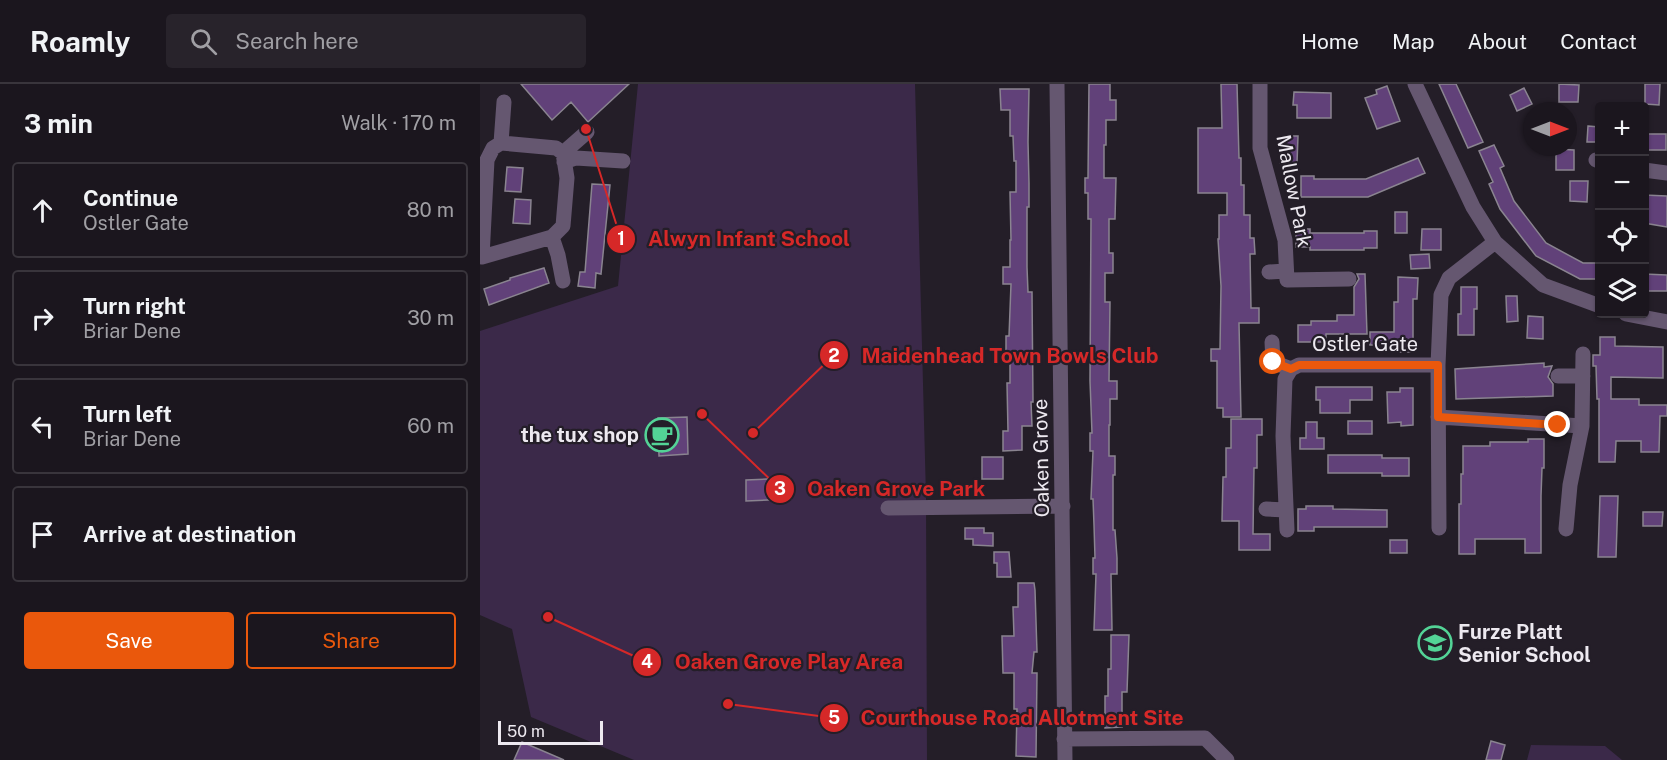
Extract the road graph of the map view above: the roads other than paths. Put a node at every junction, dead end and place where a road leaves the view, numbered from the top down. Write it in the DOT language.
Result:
graph roads {
  1 [pos="1058,84"];
  2 [pos="1260,84"];
  3 [pos="1415,84"];
  4 [pos="504,102"];
  5 [pos="587,132"];
  6 [pos="501,143"];
  7 [pos="564,158"];
  8 [pos="484,159"];
  9 [pos="623,161"];
  10 [pos="1649,171"];
  11 [pos="1667,173"];
  12 [pos="552,237"];
  13 [pos="1495,242"];
  14 [pos="481,258"];
  15 [pos="1269,273"];
  16 [pos="1287,276"];
  17 [pos="1349,279"];
  18 [pos="563,281"];
  19 [pos="1595,304"];
  20 [pos="1646,318"];
  21 [pos="1667,322"];
  22 [pos="1272,342"];
  23 [pos="1583,354"];
  24 [pos="1438,365"];
  25 [pos="1291,369"];
  26 [pos="1558,376"];
  27 [pos="1583,376"];
  28 [pos="1438,417"];
  29 [pos="1582,426"];
  30 [pos="1063,506"];
  31 [pos="888,508"];
  32 [pos="1266,509"];
  33 [pos="1286,510"];
  34 [pos="1439,528"];
  35 [pos="1566,529"];
  36 [pos="1287,530"];
  37 [pos="1064,739"];
  38 [pos="1065,760"];
  39 [pos="1227,760"];
  1 -- 30 [label="street, Oaken Grove"];
  2 -- 16 [label="street, Mallow Park"];
  3 -- 13 [label="street"];
  4 -- 6 [label="street"];
  5 -- 7 [label="street"];
  6 -- 7 [label="street"];
  6 -- 8 [label="street"];
  7 -- 9 [label="street"];
  7 -- 12 [label="street"];
  8 -- 14 [label="street"];
  10 -- 11 [label="street"];
  12 -- 14 [label="street"];
  12 -- 18 [label="street"];
  13 -- 19 [label="street"];
  13 -- 24 [label="street"];
  15 -- 16 [label="street, Mallow Park"];
  16 -- 17 [label="street"];
  20 -- 21 [label="street"];
  22 -- 25 [label="street"];
  23 -- 27 [label="street"];
  24 -- 25 [label="street, Ostler Gate"];
  24 -- 28 [label="street"];
  25 -- 33 [label="street, Ostler Gate"];
  26 -- 27 [label="street"];
  27 -- 29 [label="street"];
  28 -- 29 [label="street"];
  28 -- 34 [label="street"];
  29 -- 35 [label="street"];
  30 -- 31 [label="street"];
  30 -- 37 [label="street, Oaken Grove"];
  32 -- 33 [label="street"];
  33 -- 36 [label="street, Ostler Gate"];
  37 -- 38 [label="street, Oaken Grove"];
  37 -- 39 [label="street"];
}
